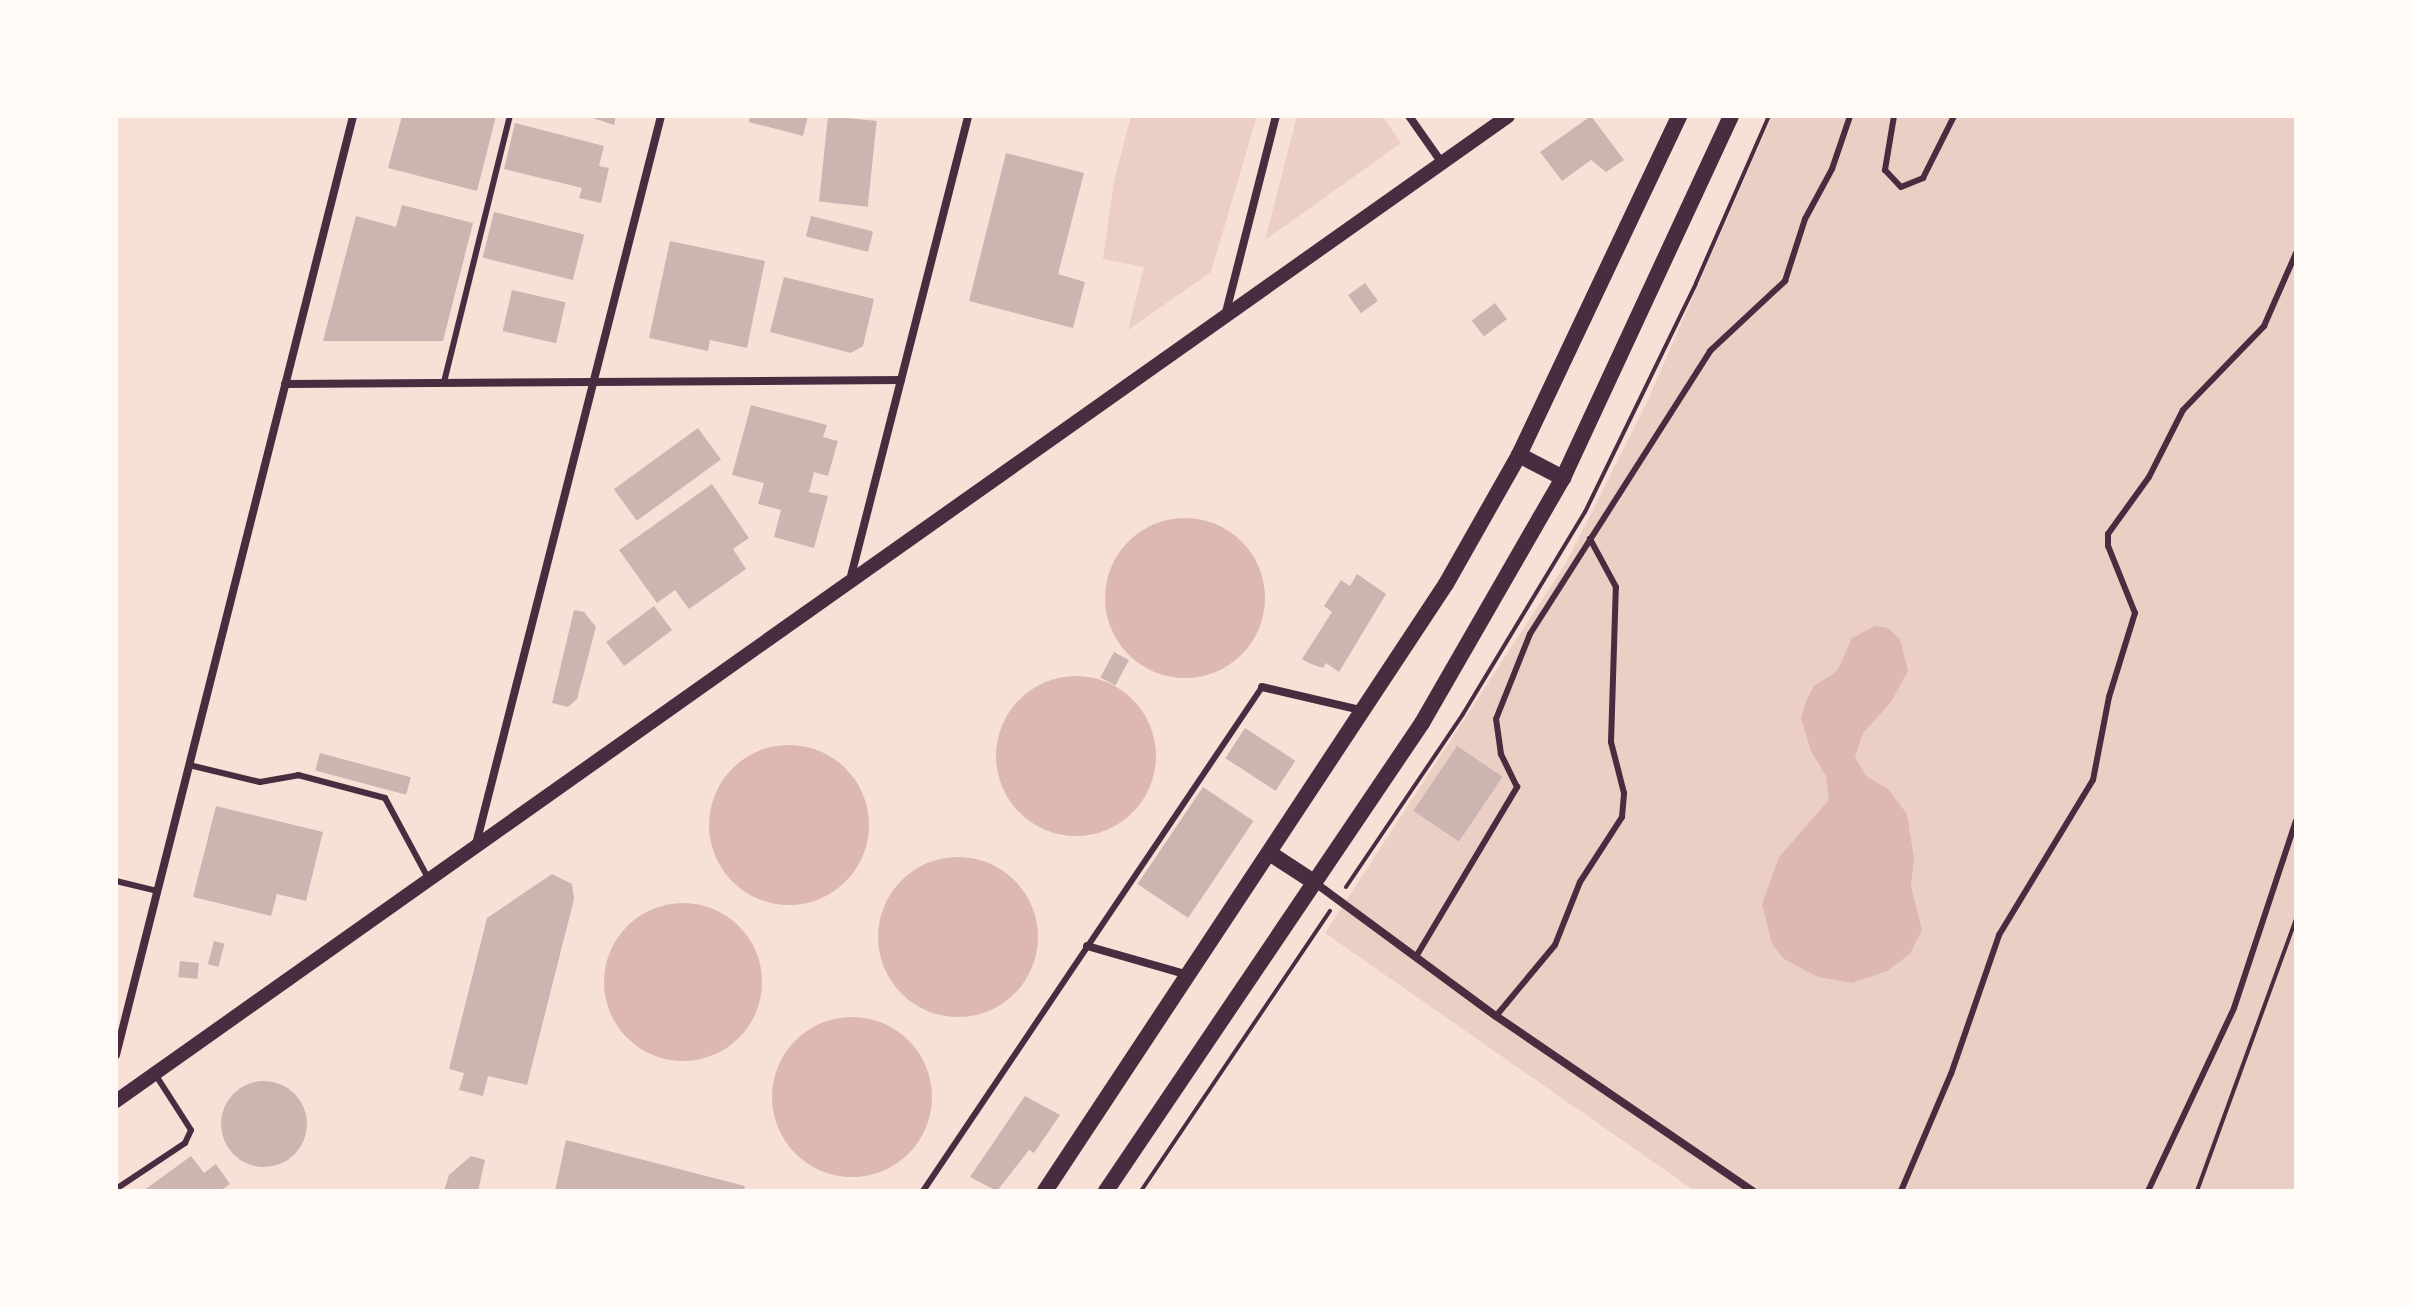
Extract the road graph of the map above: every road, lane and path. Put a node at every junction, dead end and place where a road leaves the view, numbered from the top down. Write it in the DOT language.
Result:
graph roads {
  1 [pos="353,116"];
  2 [pos="510,116"];
  3 [pos="661,116"];
  4 [pos="968,116"];
  5 [pos="1276,116"];
  6 [pos="1409,116"];
  7 [pos="1508,116"];
  8 [pos="1679,116"];
  9 [pos="1731,116"];
  10 [pos="1850,116"];
  11 [pos="1894,116"];
  12 [pos="1954,116"];
  13 [pos="1442,163"];
  14 [pos="2296,253"];
  15 [pos="1225,316"];
  16 [pos="594,380"];
  17 [pos="901,380"];
  18 [pos="444,382"];
  19 [pos="285,384"];
  20 [pos="1519,455"];
  21 [pos="1563,478"];
  22 [pos="1599,522"];
  23 [pos="1590,539"];
  24 [pos="1577,556"];
  25 [pos="1601,556"];
  26 [pos="850,581"];
  27 [pos="1262,687"];
  28 [pos="1364,711"];
  29 [pos="189,765"];
  30 [pos="2296,821"];
  31 [pos="475,847"];
  32 [pos="1271,854"];
  33 [pos="429,879"];
  34 [pos="116,881"];
  35 [pos="1314,882"];
  36 [pos="157,891"];
  37 [pos="2296,919"];
  38 [pos="1087,946"];
  39 [pos="1417,955"];
  40 [pos="1189,975"];
  41 [pos="1496,1016"];
  42 [pos="116,1055"];
  43 [pos="155,1074"];
  44 [pos="116,1101"];
  45 [pos="116,1189"];
  46 [pos="923,1191"];
  47 [pos="1045,1191"];
  48 [pos="1106,1191"];
  49 [pos="1753,1191"];
  50 [pos="1901,1191"];
  51 [pos="2148,1191"];
  52 [pos="2197,1191"];
  1 -- 19 [label="street"];
  2 -- 18 [label="lane"];
  3 -- 16 [label="street"];
  4 -- 17 [label="street"];
  5 -- 15 [label="street"];
  6 -- 13 [label="street"];
  7 -- 13 [label="street"];
  8 -- 20 [label="main road"];
  9 -- 21 [label="main road"];
  10 -- 22 [label="lane"];
  11 -- 12 [label="lane"];
  13 -- 15 [label="street"];
  14 -- 50 [label="lane"];
  15 -- 26 [label="street"];
  16 -- 17 [label="street"];
  16 -- 18 [label="street"];
  16 -- 31 [label="street"];
  17 -- 26 [label="street"];
  18 -- 19 [label="street"];
  19 -- 29 [label="street"];
  20 -- 21 [label="main road"];
  20 -- 28 [label="main road"];
  21 -- 35 [label="main road"];
  22 -- 23 [label="lane"];
  22 -- 25 [label="lane"];
  23 -- 24 [label="lane"];
  23 -- 25 [label="lane"];
  24 -- 25 [label="lane"];
  24 -- 39 [label="lane"];
  25 -- 41 [label="lane"];
  26 -- 31 [label="street"];
  27 -- 28 [label="street"];
  27 -- 38 [label="lane"];
  28 -- 32 [label="main road"];
  29 -- 33 [label="lane"];
  29 -- 36 [label="street"];
  30 -- 51 [label="lane"];
  31 -- 33 [label="street"];
  32 -- 35 [label="main road"];
  32 -- 40 [label="main road"];
  33 -- 43 [label="street"];
  34 -- 36 [label="lane"];
  35 -- 39 [label="street"];
  35 -- 48 [label="main road"];
  36 -- 42 [label="street"];
  37 -- 52 [label="path"];
  38 -- 40 [label="street"];
  38 -- 46 [label="lane"];
  39 -- 41 [label="street"];
  40 -- 47 [label="main road"];
  41 -- 49 [label="street"];
  43 -- 44 [label="street"];
  43 -- 45 [label="lane"];
}
